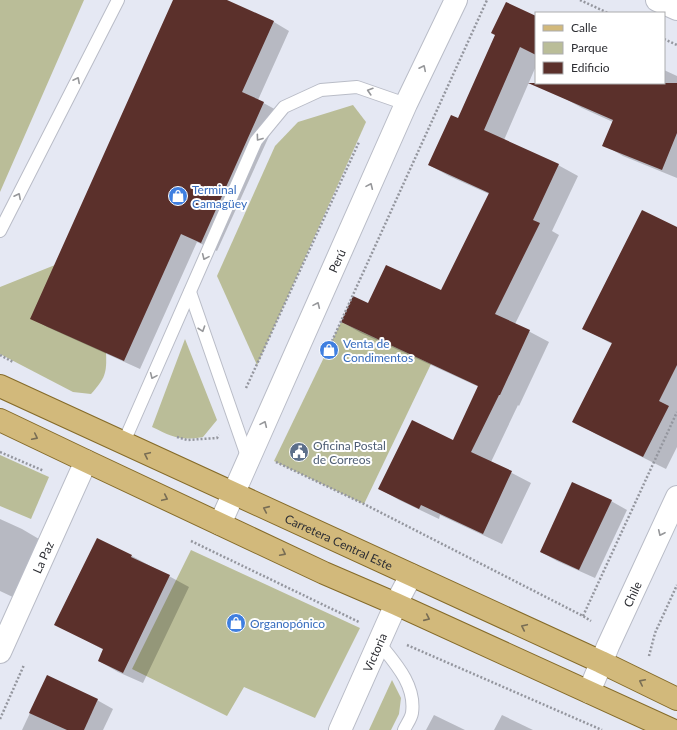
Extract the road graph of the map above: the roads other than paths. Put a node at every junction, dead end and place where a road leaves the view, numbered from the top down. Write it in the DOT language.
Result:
graph roads {
  1 [pos="118,0"];
  2 [pos="456,0"];
  3 [pos="657,0"];
  4 [pos="677,9"];
  5 [pos="406,104"];
  6 [pos="0,230"];
  7 [pos="190,292"];
  8 [pos="0,386"];
  9 [pos="0,420"];
  10 [pos="123,444"];
  11 [pos="248,460"];
  12 [pos="86,461"];
  13 [pos="233,494"];
  14 [pos="677,497"];
  15 [pos="220,524"];
  16 [pos="411,575"];
  17 [pos="396,604"];
  18 [pos="379,642"];
  19 [pos="0,652"];
  20 [pos="601,662"];
  21 [pos="588,692"];
  22 [pos="677,699"];
  23 [pos="340,730"];
  24 [pos="404,730"];
  25 [pos="672,730"];
  6 -- 1 [label="lane, one-way"];
  5 -- 2 [label="street, Perú, one-way"];
  3 -- 4 [label="street"];
  5 -- 7 [label="lane, one-way"];
  11 -- 5 [label="street, Perú, one-way"];
  7 -- 10 [label="lane, one-way"];
  7 -- 11 [label="lane, one-way"];
  8 -- 10 [label="main road, Carretera Central Este"];
  9 -- 12 [label="main road, one-way"];
  13 -- 10 [label="main road, Carretera Central Este, one-way"];
  11 -- 13 [label="street, Perú"];
  12 -- 15 [label="main road, one-way"];
  12 -- 19 [label="street, La Paz"];
  13 -- 15 [label="street, Perú"];
  16 -- 13 [label="main road, Carretera Central Este, one-way"];
  14 -- 20 [label="street, Chile, one-way"];
  15 -- 17 [label="main road, one-way"];
  16 -- 17 [label="street, Victoria"];
  20 -- 16 [label="main road, Carretera Central Este, one-way"];
  17 -- 18 [label="street, Victoria"];
  17 -- 21 [label="main road, one-way"];
  18 -- 23 [label="street, Victoria"];
  18 -- 24 [label="lane"];
  20 -- 21 [label="street, Chile"];
  22 -- 20 [label="main road, Carretera Central Este, one-way"];
  21 -- 25 [label="main road"];
}
